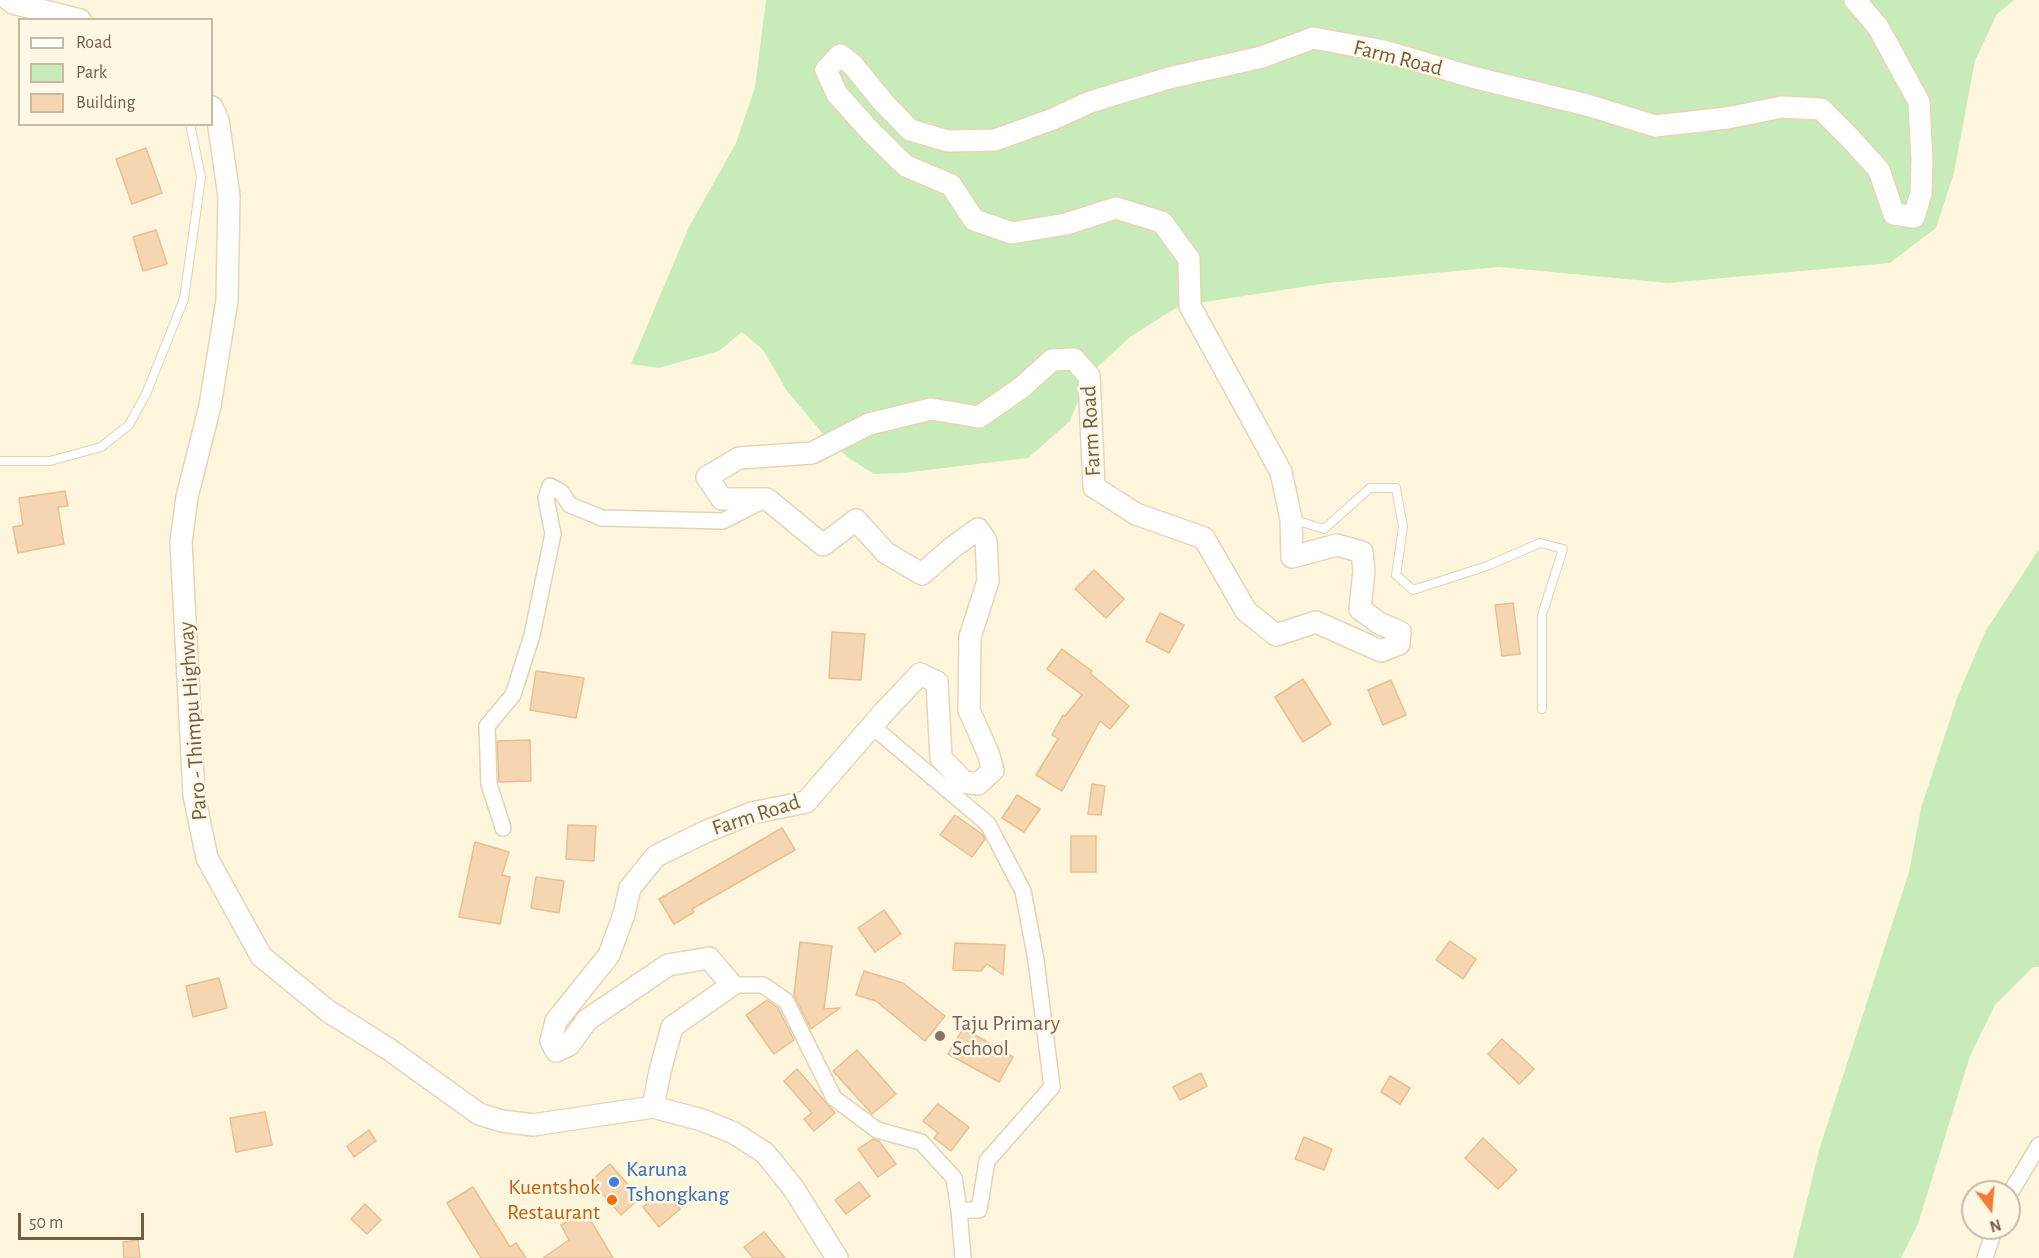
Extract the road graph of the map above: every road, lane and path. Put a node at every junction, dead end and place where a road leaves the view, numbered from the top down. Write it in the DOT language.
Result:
graph roads {
  1 [pos="9,0"];
  2 [pos="1855,0"];
  3 [pos="72,18"];
  4 [pos="213,110"];
  5 [pos="190,126"];
  6 [pos="0,461"];
  7 [pos="767,499"];
  8 [pos="1291,519"];
  9 [pos="1542,709"];
  10 [pos="872,726"];
  11 [pos="503,828"];
  12 [pos="732,985"];
  13 [pos="653,1107"];
  14 [pos="2039,1145"];
  15 [pos="2018,1180"];
  16 [pos="959,1210"];
  17 [pos="1991,1240"];
  18 [pos="837,1258"];
  19 [pos="963,1258"];
  20 [pos="1985,1258"];
  1 -- 3 [label="street"];
  2 -- 8 [label="street, Farm Road"];
  4 -- 13 [label="street, Paro - Thimpu Highway"];
  5 -- 6 [label="lane"];
  7 -- 8 [label="street, Farm Road"];
  7 -- 10 [label="street, Farm Road"];
  7 -- 11 [label="street"];
  8 -- 9 [label="lane"];
  10 -- 12 [label="street, Farm Road"];
  10 -- 16 [label="street"];
  12 -- 13 [label="street"];
  12 -- 16 [label="street"];
  13 -- 18 [label="street, Paro - Thimpu Highway"];
  14 -- 15 [label="street"];
  16 -- 19 [label="street"];
  17 -- 20 [label="street"];
}
